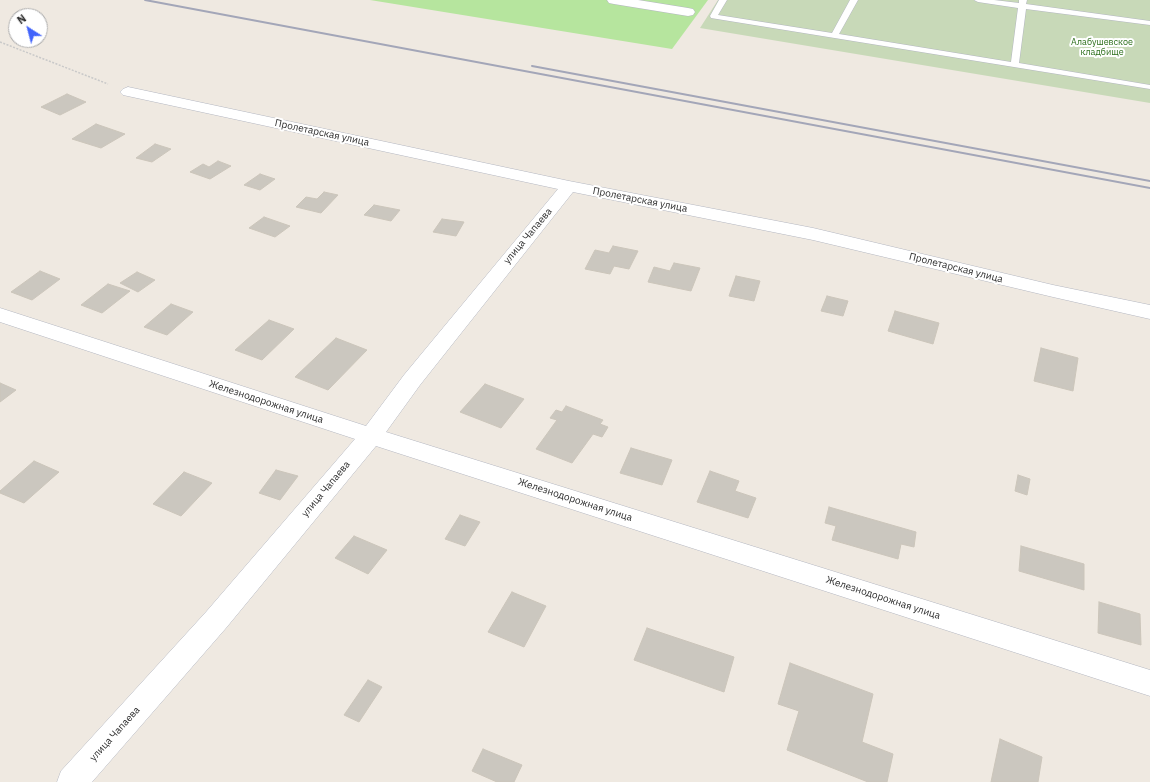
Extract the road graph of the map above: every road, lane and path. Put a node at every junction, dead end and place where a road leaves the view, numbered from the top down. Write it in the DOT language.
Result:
graph roads {
  1 [pos="614,0"];
  2 [pos="723,0"];
  3 [pos="854,0"];
  4 [pos="978,0"];
  5 [pos="1022,3"];
  6 [pos="688,12"];
  7 [pos="1150,23"];
  8 [pos="835,35"];
  9 [pos="0,42"];
  10 [pos="1015,65"];
  11 [pos="1150,87"];
  12 [pos="128,92"];
  13 [pos="569,186"];
  14 [pos="1150,312"];
  15 [pos="0,315"];
  16 [pos="372,436"];
  17 [pos="1150,683"];
  18 [pos="72,782"];
  1 -- 6 [label="street"];
  2 -- 8 [label="lane"];
  3 -- 8 [label="lane"];
  4 -- 5 [label="lane"];
  5 -- 7 [label="lane"];
  5 -- 10 [label="lane"];
  8 -- 10 [label="lane"];
  9 -- 12 [label="path"];
  10 -- 11 [label="lane"];
  12 -- 13 [label="street, Пролетарская улица"];
  13 -- 14 [label="street, Пролетарская улица"];
  13 -- 16 [label="street, улица Чапаева"];
  15 -- 16 [label="street, Железнодорожная улица"];
  16 -- 17 [label="street, Железнодорожная улица"];
  16 -- 18 [label="street, улица Чапаева"];
}
